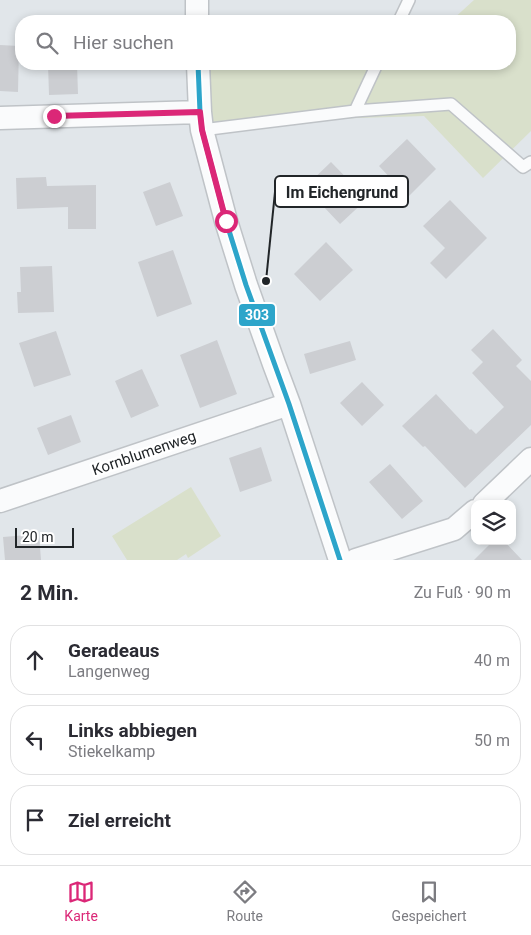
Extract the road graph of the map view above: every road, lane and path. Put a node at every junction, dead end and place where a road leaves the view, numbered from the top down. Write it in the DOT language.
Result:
graph roads {
  1 [pos="197,0"];
  2 [pos="410,0"];
  3 [pos="197,15"];
  4 [pos="402,15"];
  5 [pos="198,70"];
  6 [pos="374,70"];
  7 [pos="355,111"];
  8 [pos="0,118"];
  9 [pos="201,121"];
  10 [pos="531,162"];
  11 [pos="289,404"];
  12 [pos="531,459"];
  13 [pos="488,500"];
  14 [pos="0,501"];
  15 [pos="471,514"];
  16 [pos="340,560"];
  17 [pos="356,560"];
  1 -- 3 [label="street"];
  2 -- 4 [label="lane"];
  5 -- 9 [label="street"];
  6 -- 7 [label="lane"];
  7 -- 9 [label="lane"];
  7 -- 10 [label="lane"];
  8 -- 9 [label="street"];
  9 -- 11 [label="street"];
  11 -- 14 [label="street, Kornblumenweg"];
  11 -- 16 [label="street"];
  12 -- 13 [label="street"];
  15 -- 17 [label="street"];
}
